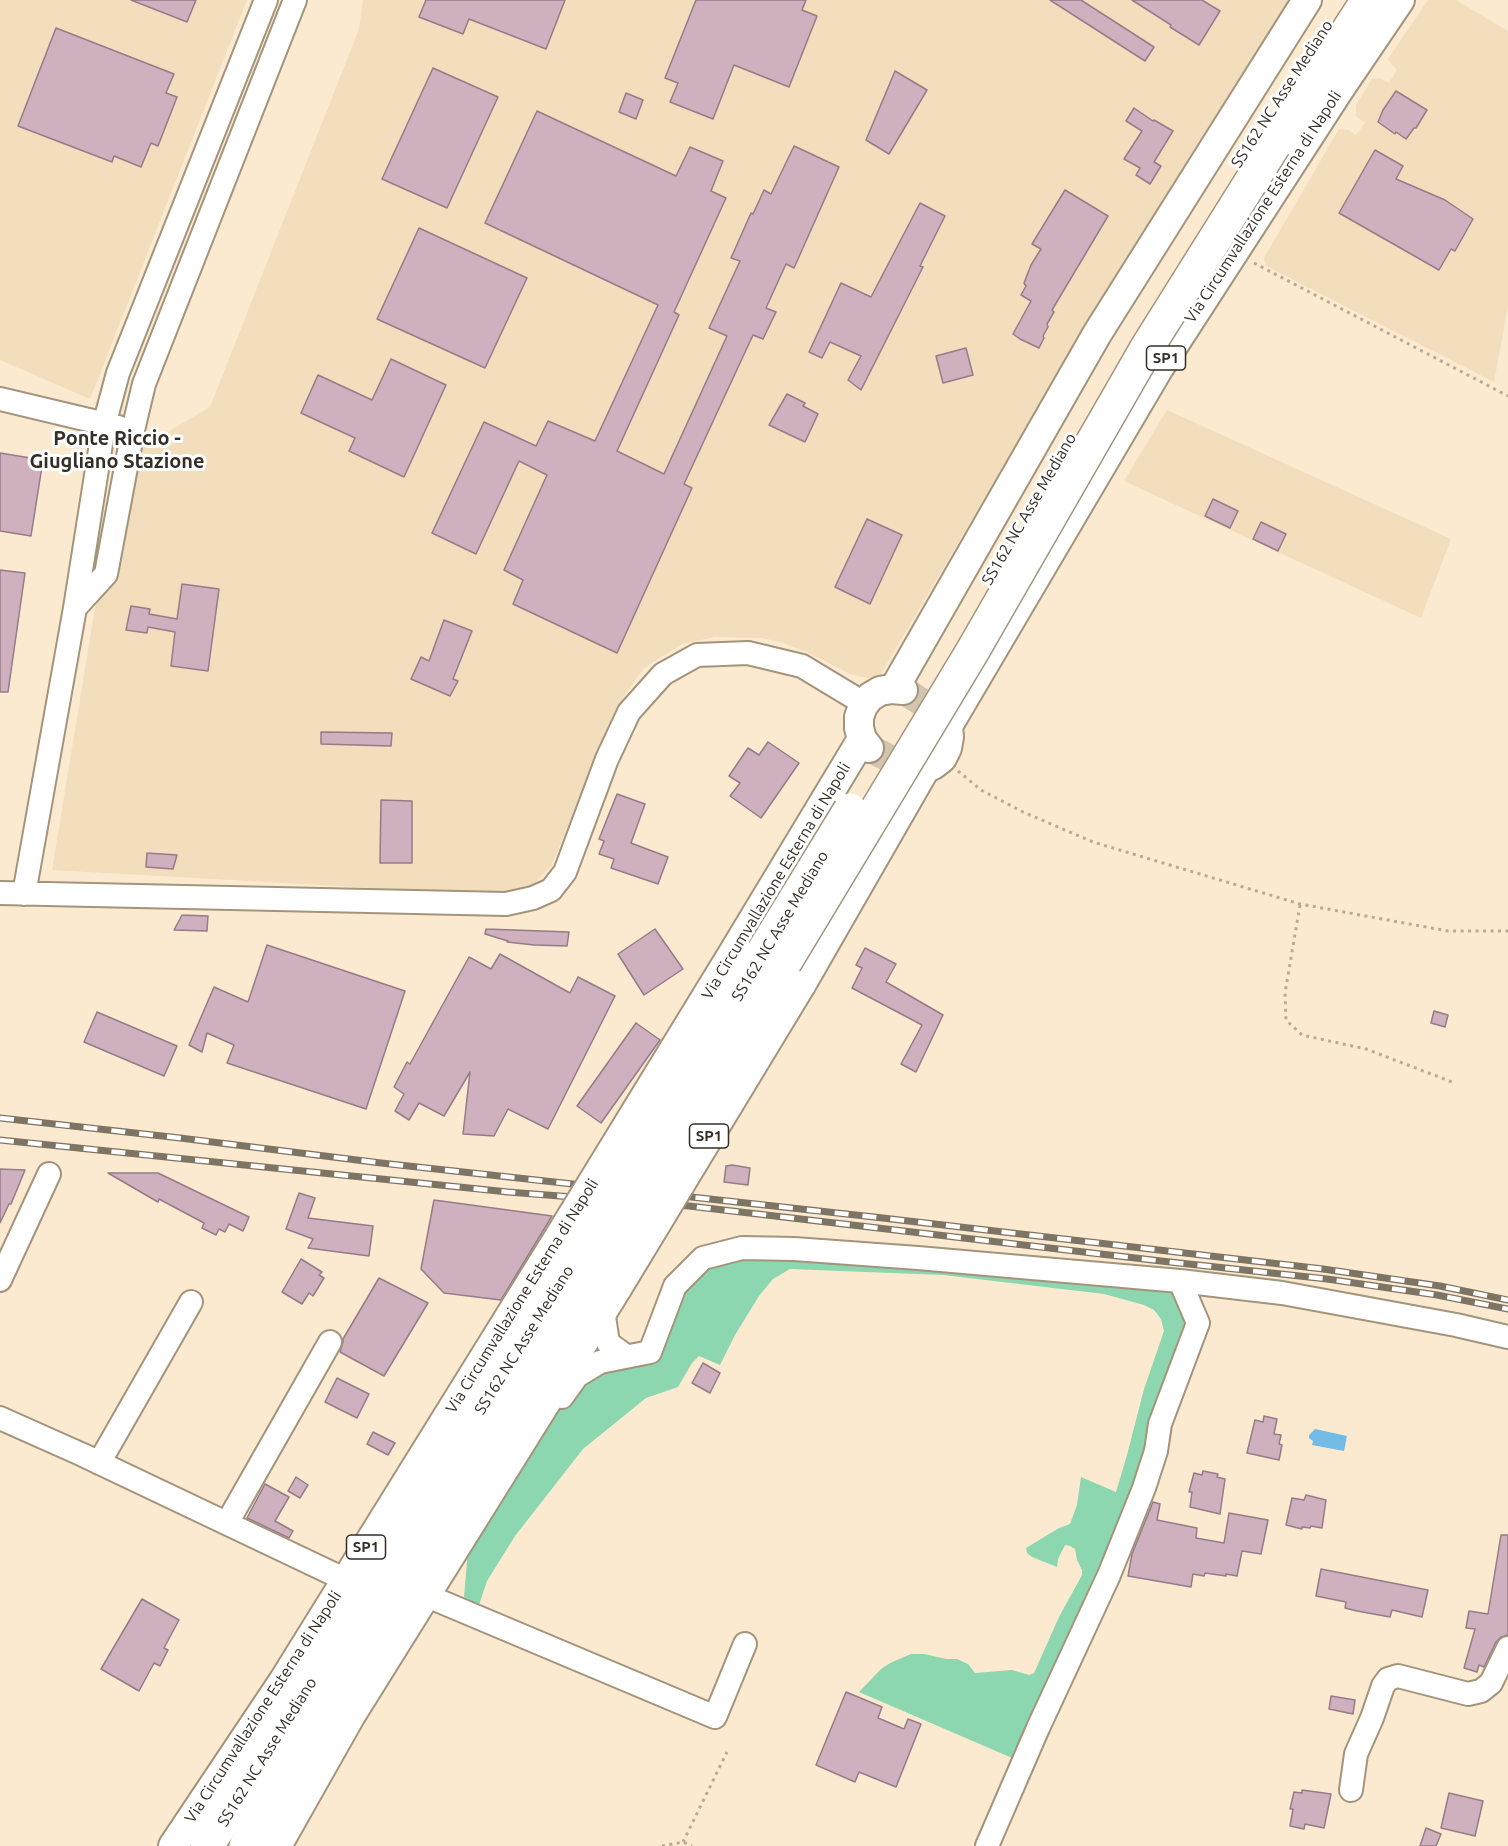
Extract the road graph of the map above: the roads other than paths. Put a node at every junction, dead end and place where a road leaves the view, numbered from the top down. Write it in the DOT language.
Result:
graph roads {
  1 [pos="266,0"];
  2 [pos="296,0"];
  3 [pos="1307,0"];
  4 [pos="1342,0"];
  5 [pos="1368,0"];
  6 [pos="1400,0"];
  7 [pos="1265,139"];
  8 [pos="0,399"];
  9 [pos="104,424"];
  10 [pos="133,430"];
  11 [pos="75,608"];
  12 [pos="865,704"];
  13 [pos="0,893"];
  14 [pos="24,894"];
  15 [pos="49,1174"];
  16 [pos="589,1275"];
  17 [pos="0,1280"];
  18 [pos="1180,1281"];
  19 [pos="191,1302"];
  20 [pos="1508,1337"];
  21 [pos="330,1342"];
  22 [pos="626,1356"];
  23 [pos="0,1418"];
  24 [pos="521,1442"];
  25 [pos="99,1463"];
  26 [pos="227,1523"];
  27 [pos="346,1580"];
  28 [pos="425,1595"];
  29 [pos="745,1644"];
  30 [pos="1508,1648"];
  31 [pos="1351,1790"];
  32 [pos="173,1846"];
  33 [pos="207,1846"];
  34 [pos="246,1846"];
  35 [pos="277,1846"];
  36 [pos="987,1846"];
  1 -- 9 [label="street"];
  2 -- 10 [label="street"];
  3 -- 12 [label="main road"];
  4 -- 7 [label="highway, SS162 NC Asse Mediano"];
  5 -- 7 [label="highway, SS162 NC Asse Mediano"];
  6 -- 16 [label="main road, Via Circumvallazione Esterna di Napoli / SP1, bridge"];
  7 -- 16 [label="highway, SS162 NC Asse Mediano, bridge"];
  8 -- 9 [label="street"];
  9 -- 10 [label="street"];
  9 -- 11 [label="street"];
  10 -- 11 [label="street"];
  11 -- 14 [label="street"];
  12 -- 14 [label="street"];
  12 -- 16 [label="main road, Via Circumvallazione Esterna di Napoli / SP1, bridge"];
  13 -- 14 [label="street"];
  15 -- 17 [label="street"];
  16 -- 22 [label="street"];
  16 -- 24 [label="main road, Via Circumvallazione Esterna di Napoli / SP1"];
  16 -- 27 [label="main road, Via Circumvallazione Esterna di Napoli / SP1"];
  16 -- 33 [label="highway, SS162 NC Asse Mediano"];
  16 -- 34 [label="highway, SS162 NC Asse Mediano"];
  18 -- 20 [label="street"];
  18 -- 22 [label="street"];
  18 -- 36 [label="street"];
  19 -- 25 [label="street"];
  21 -- 26 [label="street"];
  22 -- 24 [label="street"];
  23 -- 25 [label="street"];
  24 -- 28 [label="main road, Via Circumvallazione Esterna di Napoli / SP1"];
  25 -- 26 [label="street"];
  26 -- 27 [label="street"];
  27 -- 32 [label="main road, Via Circumvallazione Esterna di Napoli / SP1"];
  28 -- 29 [label="street"];
  28 -- 35 [label="main road, Via Circumvallazione Esterna di Napoli / SP1"];
  30 -- 31 [label="street"];
}
